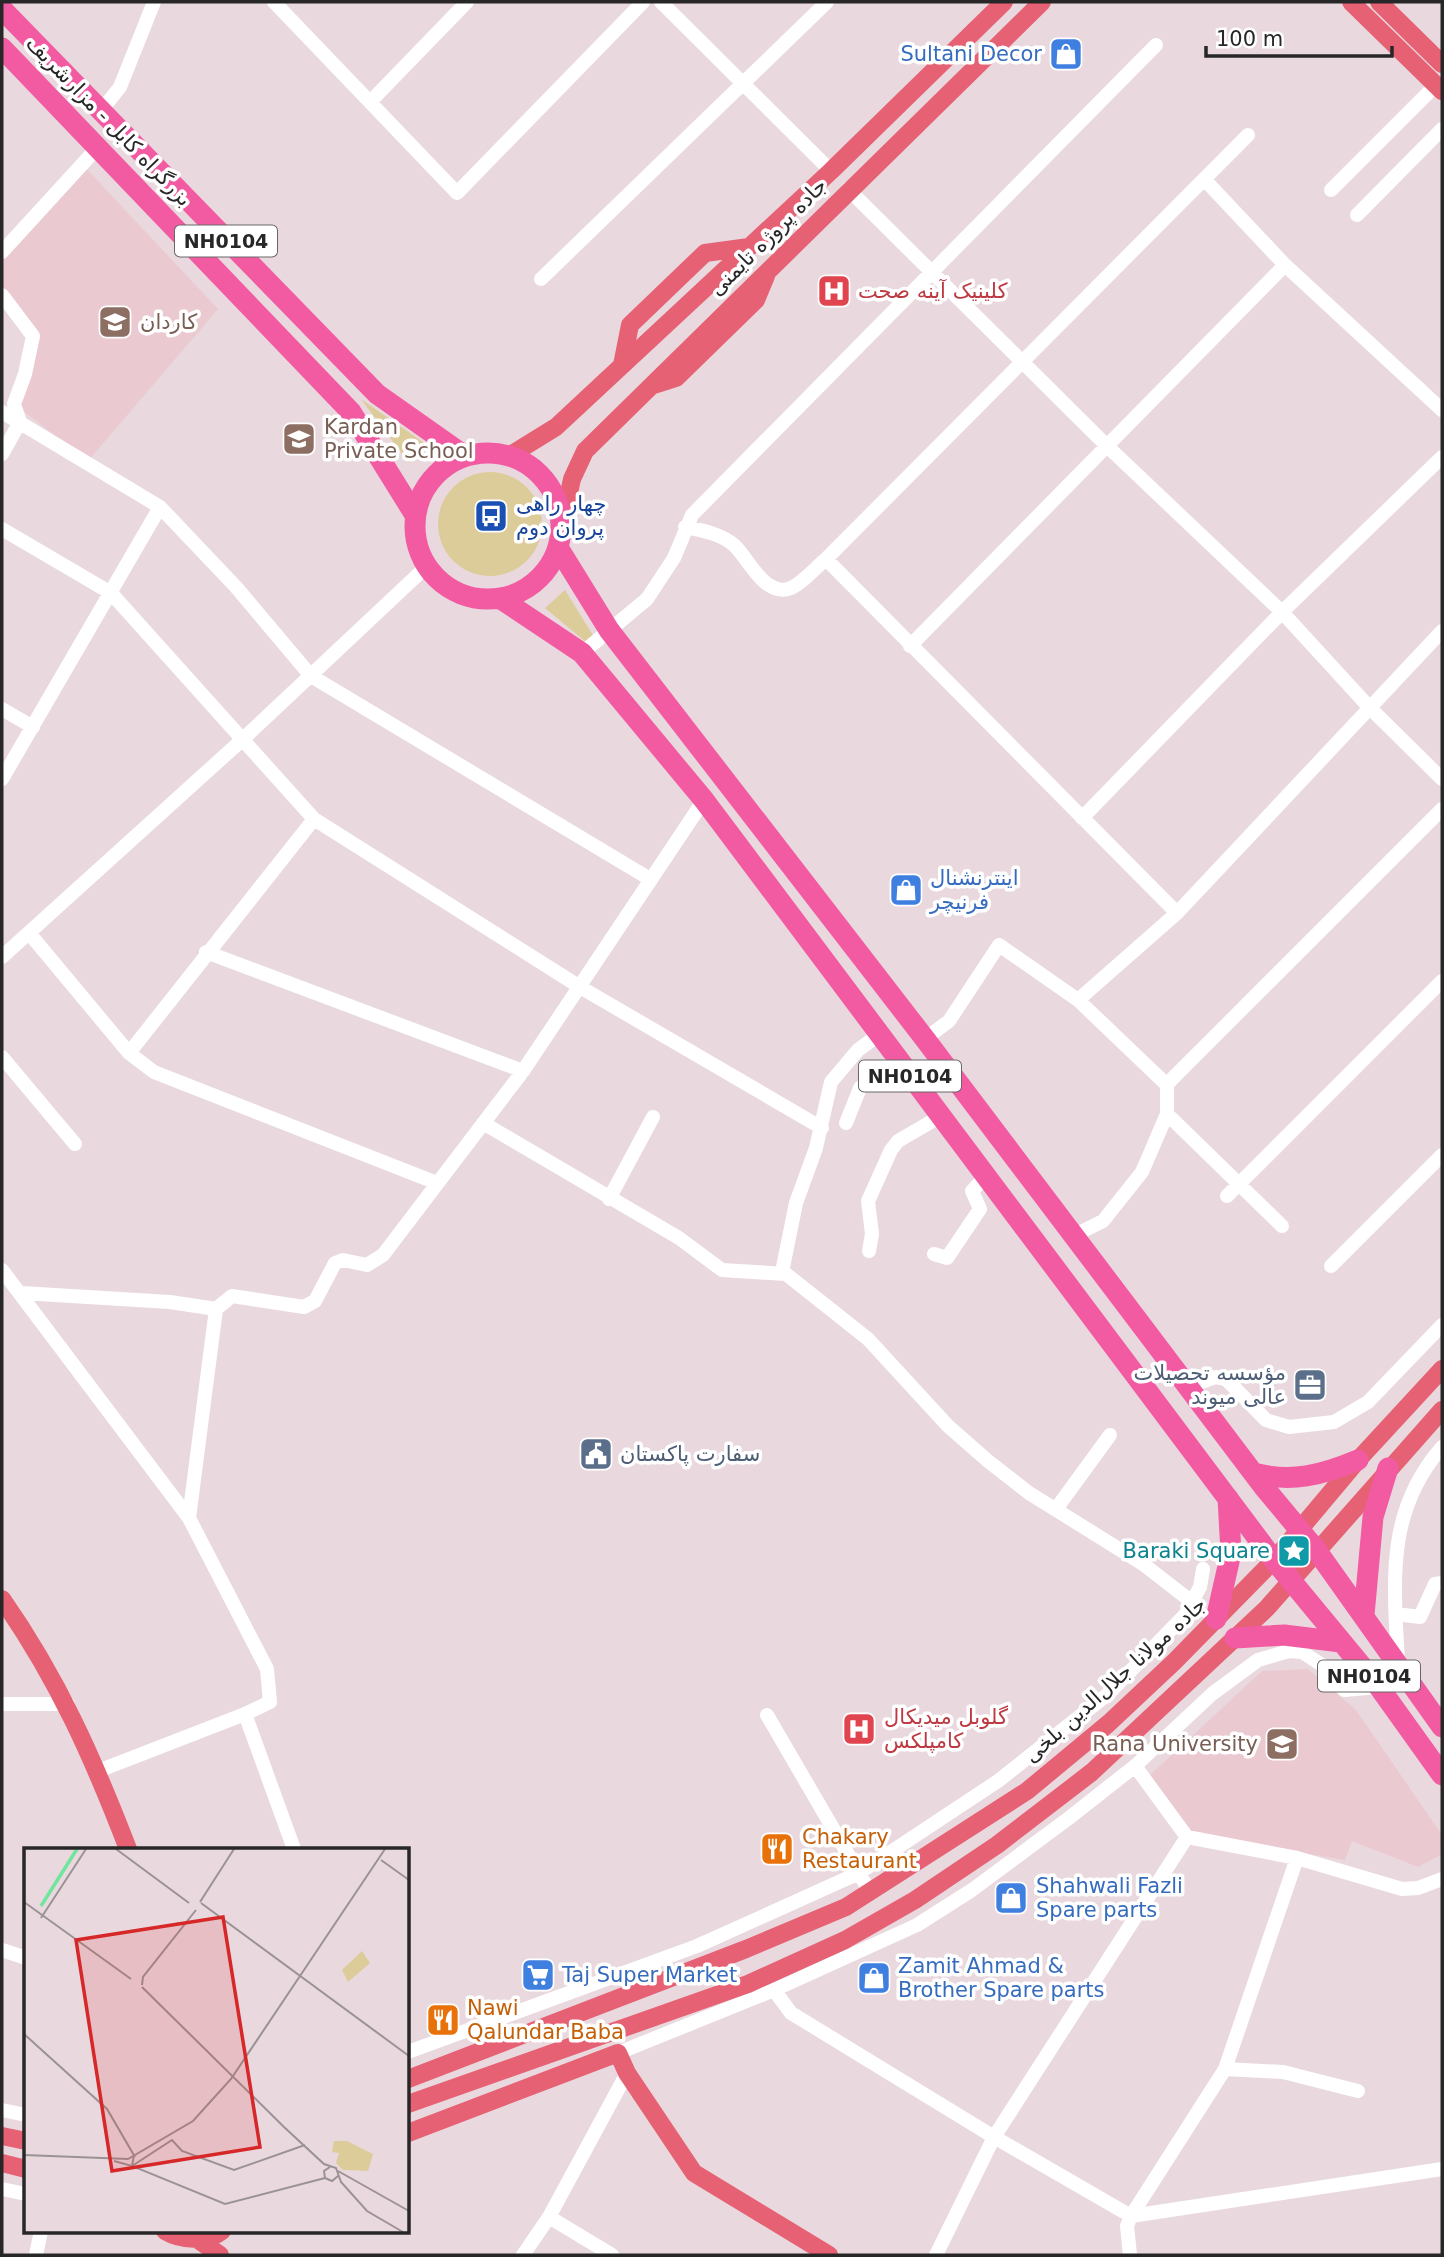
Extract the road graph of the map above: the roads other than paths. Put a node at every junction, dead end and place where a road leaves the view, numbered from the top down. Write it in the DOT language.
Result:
graph roads {
  1 [pos="154,2"];
  2 [pos="467,2"];
  3 [pos="643,2"];
  4 [pos="661,2"];
  5 [pos="827,2"];
  6 [pos="1004,2"];
  7 [pos="1042,2"];
  8 [pos="1351,2"];
  9 [pos="1379,2"];
  10 [pos="278,3"];
  11 [pos="2,9"];
  12 [pos="1156,45"];
  13 [pos="2,48"];
  14 [pos="1442,64"];
  15 [pos="742,81"];
  16 [pos="1439,88"];
  17 [pos="370,101"];
  18 [pos="100,112"];
  19 [pos="1442,129"];
  20 [pos="1248,135"];
  21 [pos="98,147"];
  22 [pos="831,171"];
  23 [pos="1204,179"];
  24 [pos="848,189"];
  25 [pos="1332,190"];
  26 [pos="1357,215"];
  27 [pos="749,247"];
  28 [pos="2,252"];
  29 [pos="1285,265"];
  30 [pos="933,274"];
  31 [pos="541,279"];
  32 [pos="2,295"];
  33 [pos="1022,362"];
  34 [pos="622,365"];
  35 [pos="1442,410"];
  36 [pos="2,412"];
  37 [pos="20,422"];
  38 [pos="1107,446"];
  39 [pos="2,454"];
  40 [pos="465,456"];
  41 [pos="509,456"];
  42 [pos="1442,457"];
  43 [pos="160,507"];
  44 [pos="415,515"];
  45 [pos="562,526"];
  46 [pos="684,527"];
  47 [pos="2,529"];
  48 [pos="559,549"];
  49 [pos="826,559"];
  50 [pos="426,566"];
  51 [pos="111,593"];
  52 [pos="501,599"];
  53 [pos="1282,612"];
  54 [pos="609,631"];
  55 [pos="1442,631"];
  56 [pos="909,646"];
  57 [pos="582,653"];
  58 [pos="311,676"];
  59 [pos="1369,707"];
  60 [pos="2,709"];
  61 [pos="33,727"];
  62 [pos="243,739"];
  63 [pos="2,779"];
  64 [pos="1442,779"];
  65 [pos="704,800"];
  66 [pos="1442,809"];
  67 [pos="1082,818"];
  68 [pos="314,819"];
  69 [pos="650,879"];
  70 [pos="1177,913"];
  71 [pos="29,933"];
  72 [pos="206,952"];
  73 [pos="2,957"];
  74 [pos="1442,981"];
  75 [pos="580,987"];
  76 [pos="1078,1000"];
  77 [pos="880,1034"];
  78 [pos="925,1039"];
  79 [pos="129,1053"];
  80 [pos="2,1057"];
  81 [pos="897,1058"];
  82 [pos="523,1071"];
  83 [pos="1167,1085"];
  84 [pos="1167,1114"];
  85 [pos="941,1116"];
  86 [pos="653,1117"];
  87 [pos="483,1124"];
  88 [pos="846,1124"];
  89 [pos="822,1128"];
  90 [pos="75,1144"];
  91 [pos="1442,1155"];
  92 [pos="986,1176"];
  93 [pos="1241,1182"];
  94 [pos="437,1183"];
  95 [pos="1227,1196"];
  96 [pos="609,1199"];
  97 [pos="1282,1226"];
  98 [pos="1074,1235"];
  99 [pos="869,1251"];
  100 [pos="934,1254"];
  101 [pos="1331,1266"];
  102 [pos="2,1270"];
  103 [pos="782,1272"];
  104 [pos="22,1293"];
  105 [pos="216,1309"];
  106 [pos="1442,1325"];
  107 [pos="1442,1369"];
  108 [pos="1189,1387"];
  109 [pos="1442,1410"];
  110 [pos="1110,1435"];
  111 [pos="1442,1447"];
  112 [pos="1358,1460"];
  113 [pos="1388,1468"];
  114 [pos="1253,1473"];
  115 [pos="1228,1496"];
  116 [pos="1056,1509"];
  117 [pos="190,1518"];
  118 [pos="1299,1530"];
  119 [pos="1317,1551"];
  120 [pos="1274,1560"];
  121 [pos="1203,1569"];
  122 [pos="1292,1580"];
  123 [pos="1442,1583"];
  124 [pos="2,1599"];
  125 [pos="1192,1602"];
  126 [pos="1395,1614"];
  127 [pos="1364,1615"];
  128 [pos="1216,1619"];
  129 [pos="1235,1638"];
  130 [pos="1341,1642"];
  131 [pos="1399,1665"];
  132 [pos="1196,1673"];
  133 [pos="1379,1687"];
  134 [pos="1212,1694"];
  135 [pos="2,1704"];
  136 [pos="68,1704"];
  137 [pos="245,1714"];
  138 [pos="767,1714"];
  139 [pos="1442,1727"];
  140 [pos="1135,1766"];
  141 [pos="98,1771"];
  142 [pos="1442,1775"];
  143 [pos="1187,1837"];
  144 [pos="128,1848"];
  145 [pos="294,1848"];
  146 [pos="1297,1858"];
  147 [pos="859,1873"];
  148 [pos="1442,1879"];
  149 [pos="870,1892"];
  150 [pos="2,1950"];
  151 [pos="24,1957"];
  152 [pos="774,1990"];
  153 [pos="410,2051"];
  154 [pos="618,2053"];
  155 [pos="1225,2069"];
  156 [pos="627,2073"];
  157 [pos="410,2078"];
  158 [pos="1358,2091"];
  159 [pos="410,2103"];
  160 [pos="2,2110"];
  161 [pos="24,2115"];
  162 [pos="410,2132"];
  163 [pos="2,2136"];
  164 [pos="994,2137"];
  165 [pos="24,2141"];
  166 [pos="2,2163"];
  167 [pos="24,2168"];
  168 [pos="1442,2169"];
  169 [pos="2,2189"];
  170 [pos="24,2194"];
  171 [pos="1131,2216"];
  172 [pos="549,2217"];
  173 [pos="41,2232"];
  174 [pos="173,2232"];
  175 [pos="221,2232"];
  176 [pos="196,2235"];
  177 [pos="36,2255"];
  178 [pos="220,2255"];
  179 [pos="523,2255"];
  180 [pos="612,2255"];
  181 [pos="829,2255"];
  182 [pos="936,2255"];
  183 [pos="1130,2255"];
  1 -- 18 [label="street"];
  2 -- 17 [label="street"];
  3 -- 17 [label="street"];
  4 -- 15 [label="street"];
  5 -- 15 [label="street"];
  6 -- 22 [label="main road, جاده پروژه تایمنی"];
  7 -- 24 [label="main road, جاده پروژه تایمنی"];
  8 -- 16 [label="main road"];
  9 -- 14 [label="main road"];
  10 -- 17 [label="street"];
  11 -- 18 [label="highway, بزرگراه کابل - مزارشریف / NH0104"];
  12 -- 30 [label="street"];
  13 -- 21 [label="highway, بزرگراه کابل - مزارشریف / NH0104"];
  15 -- 22 [label="street"];
  15 -- 31 [label="street"];
  16 -- 25 [label="street"];
  18 -- 40 [label="highway, بزرگراه کابل - مزارشریف / NH0104"];
  19 -- 26 [label="street"];
  20 -- 23 [label="street"];
  21 -- 28 [label="street"];
  21 -- 44 [label="highway, بزرگراه کابل - مزارشریف / NH0104"];
  22 -- 27 [label="main road, جاده پروژه تایمنی"];
  23 -- 29 [label="street"];
  23 -- 33 [label="street"];
  24 -- 30 [label="street"];
  24 -- 45 [label="main road, جاده پروژه تایمنی"];
  27 -- 34 [label="main road, جاده پروژه تایمنی"];
  27 -- 34 [label="main road"];
  29 -- 35 [label="street"];
  29 -- 38 [label="street"];
  30 -- 33 [label="street"];
  30 -- 46 [label="street"];
  32 -- 37 [label="street"];
  33 -- 38 [label="street"];
  33 -- 49 [label="street"];
  34 -- 41 [label="main road, جاده پروژه تایمنی"];
  36 -- 37 [label="street"];
  37 -- 39 [label="street"];
  37 -- 43 [label="street"];
  38 -- 53 [label="street"];
  38 -- 56 [label="street"];
  40 -- 41 [label="highway"];
  40 -- 44 [label="highway"];
  41 -- 45 [label="highway"];
  42 -- 53 [label="street"];
  43 -- 51 [label="street"];
  43 -- 58 [label="street"];
  44 -- 50 [label="highway, NH0104"];
  45 -- 48 [label="highway"];
  46 -- 49 [label="street"];
  46 -- 54 [label="street"];
  47 -- 51 [label="street"];
  48 -- 52 [label="highway"];
  48 -- 54 [label="highway, NH0104"];
  49 -- 56 [label="street"];
  50 -- 52 [label="highway, NH0104"];
  50 -- 58 [label="street"];
  51 -- 61 [label="street"];
  51 -- 62 [label="street"];
  52 -- 57 [label="highway, NH0104"];
  53 -- 59 [label="street"];
  53 -- 67 [label="street"];
  54 -- 57 [label="street"];
  54 -- 78 [label="highway, NH0104"];
  55 -- 59 [label="street"];
  56 -- 67 [label="street"];
  57 -- 65 [label="highway, NH0104"];
  58 -- 62 [label="street"];
  58 -- 69 [label="street"];
  59 -- 64 [label="street"];
  59 -- 70 [label="street"];
  60 -- 61 [label="street"];
  61 -- 63 [label="street"];
  62 -- 68 [label="street"];
  62 -- 71 [label="street"];
  65 -- 69 [label="street"];
  65 -- 77 [label="highway, NH0104"];
  66 -- 83 [label="street"];
  67 -- 70 [label="street"];
  68 -- 72 [label="street"];
  68 -- 75 [label="street"];
  69 -- 75 [label="street"];
  70 -- 76 [label="street"];
  71 -- 73 [label="street"];
  71 -- 79 [label="street"];
  72 -- 79 [label="street"];
  72 -- 82 [label="street"];
  74 -- 93 [label="street"];
  75 -- 82 [label="street"];
  75 -- 89 [label="street"];
  76 -- 78 [label="street"];
  76 -- 83 [label="street"];
  77 -- 81 [label="highway, NH0104"];
  77 -- 89 [label="street"];
  78 -- 98 [label="highway, NH0104"];
  79 -- 94 [label="street"];
  80 -- 90 [label="street"];
  81 -- 85 [label="highway, NH0104"];
  81 -- 88 [label="street"];
  82 -- 87 [label="street"];
  83 -- 84 [label="street"];
  84 -- 93 [label="street"];
  84 -- 98 [label="street"];
  85 -- 92 [label="highway, NH0104"];
  85 -- 99 [label="street"];
  86 -- 96 [label="street"];
  87 -- 94 [label="street"];
  87 -- 96 [label="street"];
  89 -- 103 [label="street"];
  91 -- 101 [label="street"];
  92 -- 100 [label="street"];
  92 -- 115 [label="highway, NH0104"];
  93 -- 95 [label="street"];
  93 -- 97 [label="street"];
  94 -- 105 [label="street"];
  96 -- 103 [label="street"];
  98 -- 108 [label="highway, NH0104"];
  102 -- 104 [label="street"];
  103 -- 116 [label="street"];
  104 -- 105 [label="street"];
  104 -- 117 [label="street"];
  105 -- 117 [label="street"];
  106 -- 108 [label="street"];
  107 -- 112 [label="main road, جاده مولانا جلال‌الدین بلخی"];
  108 -- 114 [label="highway, NH0104"];
  109 -- 113 [label="main road"];
  110 -- 116 [label="street"];
  111 -- 126 [label="street"];
  112 -- 114 [label="highway"];
  112 -- 118 [label="main road, جاده مولانا جلال‌الدین بلخی"];
  113 -- 119 [label="main road"];
  113 -- 127 [label="highway"];
  114 -- 118 [label="highway, NH0104"];
  115 -- 120 [label="highway, NH0104"];
  115 -- 128 [label="highway"];
  116 -- 125 [label="street"];
  117 -- 137 [label="street"];
  118 -- 119 [label="highway, NH0104"];
  118 -- 120 [label="main road, جاده مولانا جلال‌الدین بلخی"];
  119 -- 122 [label="main road"];
  119 -- 127 [label="highway, NH0104"];
  120 -- 122 [label="highway, NH0104"];
  120 -- 128 [label="main road, جاده مولانا جلال‌الدین بلخی"];
  121 -- 125 [label="street"];
  122 -- 129 [label="main road"];
  122 -- 130 [label="highway, NH0104"];
  123 -- 126 [label="street"];
  124 -- 136 [label="main road"];
  125 -- 147 [label="street"];
  126 -- 131 [label="street"];
  127 -- 131 [label="highway, NH0104"];
  128 -- 149 [label="main road, جاده مولانا جلال‌الدین بلخی"];
  129 -- 130 [label="highway"];
  129 -- 132 [label="main road"];
  130 -- 133 [label="highway, NH0104"];
  131 -- 139 [label="highway, NH0104"];
  132 -- 134 [label="street"];
  132 -- 159 [label="main road"];
  133 -- 134 [label="street"];
  133 -- 142 [label="highway, NH0104"];
  134 -- 140 [label="street"];
  135 -- 136 [label="street"];
  136 -- 141 [label="main road"];
  137 -- 141 [label="street"];
  137 -- 145 [label="street"];
  138 -- 147 [label="street"];
  140 -- 143 [label="street"];
  140 -- 152 [label="street"];
  141 -- 144 [label="main road"];
  143 -- 146 [label="street"];
  143 -- 164 [label="street"];
  146 -- 148 [label="street"];
  146 -- 155 [label="street"];
  147 -- 149 [label="street"];
  147 -- 153 [label="street"];
  149 -- 157 [label="main road, جاده مولانا جلال‌الدین بلخی"];
  150 -- 151 [label="street"];
  152 -- 154 [label="street"];
  152 -- 164 [label="street"];
  154 -- 156 [label="main road"];
  154 -- 162 [label="main road"];
  155 -- 158 [label="street"];
  155 -- 171 [label="street"];
  156 -- 172 [label="street"];
  156 -- 181 [label="main road"];
  160 -- 161 [label="street"];
  163 -- 165 [label="main road"];
  164 -- 171 [label="street"];
  164 -- 182 [label="street"];
  166 -- 167 [label="main road"];
  168 -- 171 [label="street"];
  169 -- 170 [label="street"];
  171 -- 183 [label="street"];
  172 -- 179 [label="street"];
  172 -- 180 [label="street"];
  173 -- 177 [label="street"];
  174 -- 176 [label="main road"];
  175 -- 176 [label="main road"];
  176 -- 178 [label="main road"];
}
